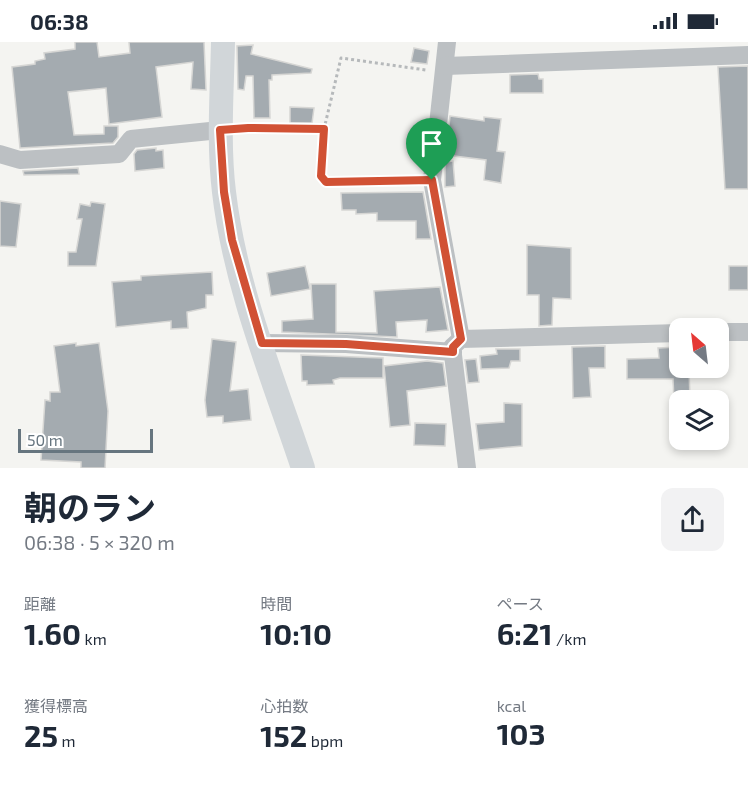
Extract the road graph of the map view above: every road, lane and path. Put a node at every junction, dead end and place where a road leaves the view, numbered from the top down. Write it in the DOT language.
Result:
graph roads {
  1 [pos="223,42"];
  2 [pos="447,42"];
  3 [pos="748,55"];
  4 [pos="445,70"];
  5 [pos="324,129"];
  6 [pos="220,130"];
  7 [pos="0,154"];
  8 [pos="432,180"];
  9 [pos="748,332"];
  10 [pos="729,333"];
  11 [pos="669,334"];
  12 [pos="262,343"];
  13 [pos="457,345"];
  14 [pos="303,468"];
  15 [pos="467,468"];
  1 -- 6 [label="main road"];
  2 -- 4 [label="street"];
  3 -- 4 [label="street"];
  4 -- 5 [label="path"];
  4 -- 8 [label="street"];
  5 -- 6 [label="path"];
  5 -- 8 [label="path"];
  6 -- 7 [label="street"];
  6 -- 12 [label="main road"];
  8 -- 13 [label="street"];
  9 -- 10 [label="street"];
  11 -- 13 [label="street"];
  12 -- 13 [label="street"];
  12 -- 14 [label="main road"];
  13 -- 15 [label="street"];
}
